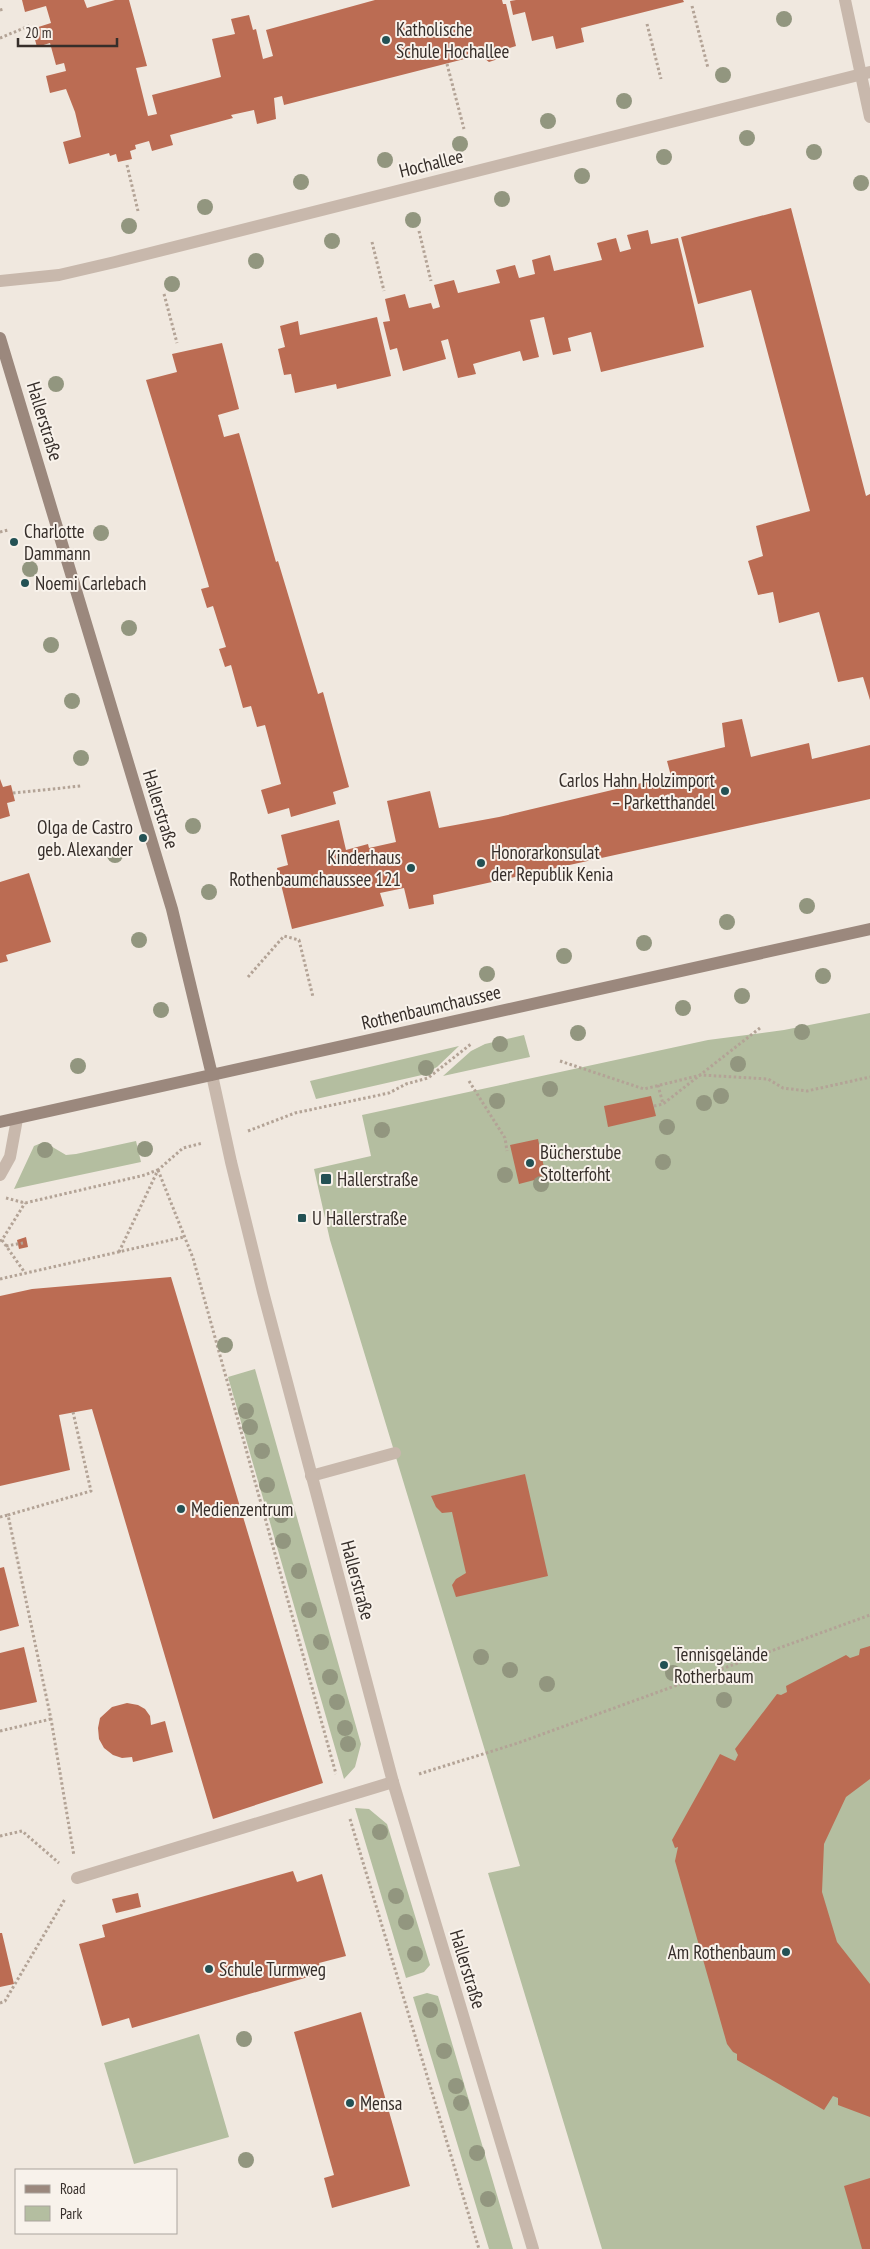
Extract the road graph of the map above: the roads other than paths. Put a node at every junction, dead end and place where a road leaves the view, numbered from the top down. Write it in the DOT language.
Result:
graph roads {
  1 [pos="845,0"];
  2 [pos="865,73"];
  3 [pos="870,117"];
  4 [pos="0,281"];
  5 [pos="0,338"];
  6 [pos="870,929"];
  7 [pos="212,1076"];
  8 [pos="17,1119"];
  9 [pos="0,1122"];
  10 [pos="0,1175"];
  11 [pos="394,1453"];
  12 [pos="311,1476"];
  13 [pos="393,1782"];
  14 [pos="77,1878"];
  15 [pos="533,2249"];
  1 -- 2 [label="street"];
  2 -- 3 [label="street"];
  2 -- 4 [label="street, Hochallee"];
  5 -- 7 [label="main road, Hallerstraße"];
  6 -- 7 [label="main road, Rothenbaumchaussee"];
  7 -- 8 [label="main road, Rothenbaumchaussee"];
  7 -- 12 [label="street, Hallerstraße"];
  8 -- 9 [label="main road, Rothenbaumchaussee"];
  8 -- 10 [label="street"];
  11 -- 12 [label="street"];
  12 -- 13 [label="street, Hallerstraße"];
  13 -- 14 [label="street"];
  13 -- 15 [label="street, Hallerstraße"];
}
